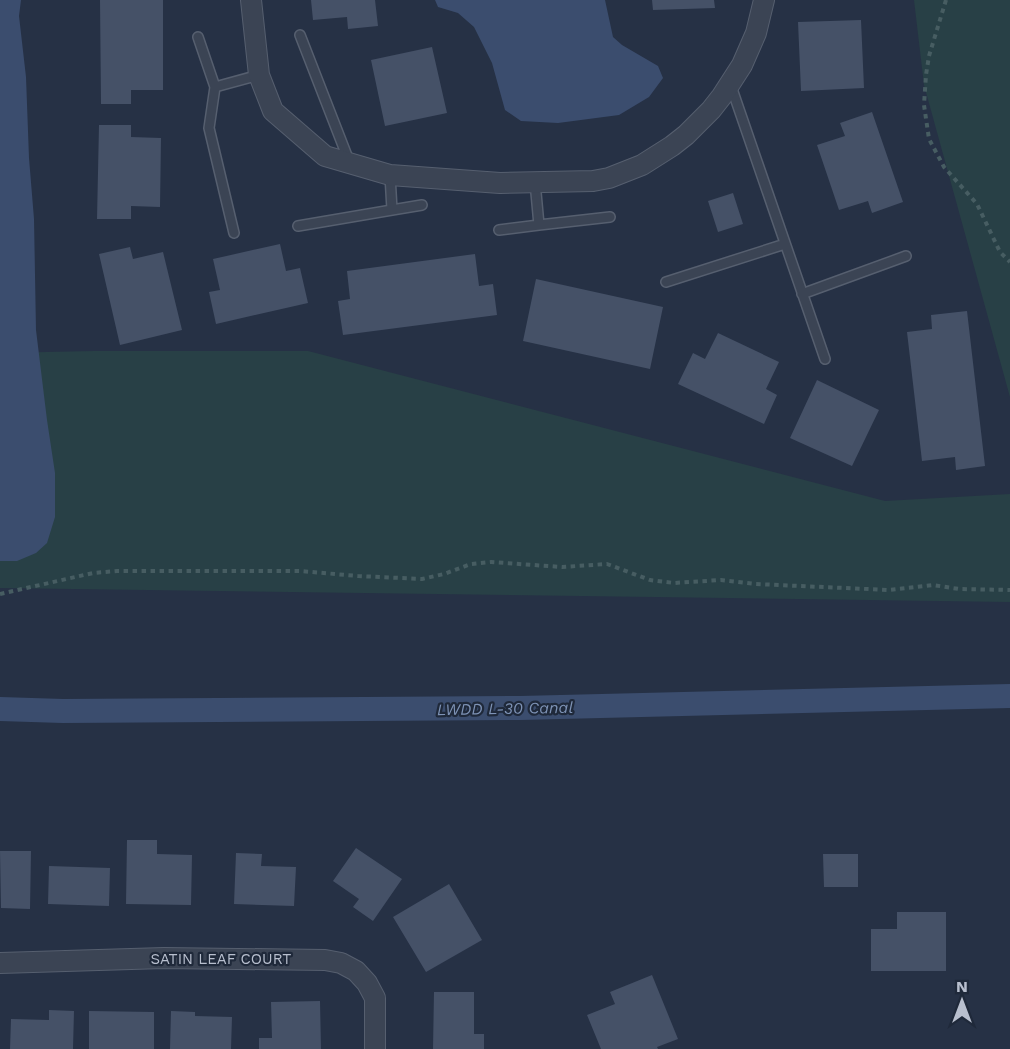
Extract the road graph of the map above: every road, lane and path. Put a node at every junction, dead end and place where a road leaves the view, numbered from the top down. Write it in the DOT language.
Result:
graph roads {
  1 [pos="252,0"];
  2 [pos="764,0"];
  3 [pos="946,0"];
  4 [pos="300,35"];
  5 [pos="198,37"];
  6 [pos="259,75"];
  7 [pos="730,84"];
  8 [pos="215,87"];
  9 [pos="350,163"];
  10 [pos="390,174"];
  11 [pos="535,182"];
  12 [pos="422,205"];
  13 [pos="392,210"];
  14 [pos="610,217"];
  15 [pos="538,225"];
  16 [pos="298,226"];
  17 [pos="500,230"];
  18 [pos="234,233"];
  19 [pos="785,244"];
  20 [pos="906,256"];
  21 [pos="1010,262"];
  22 [pos="666,282"];
  23 [pos="802,294"];
  24 [pos="825,359"];
  25 [pos="1010,590"];
  26 [pos="0,594"];
  27 [pos="0,963"];
  28 [pos="375,1049"];
  1 -- 6 [label="street"];
  2 -- 7 [label="street"];
  3 -- 21 [label="path"];
  4 -- 9 [label="lane"];
  5 -- 8 [label="lane"];
  6 -- 8 [label="lane"];
  6 -- 9 [label="street"];
  7 -- 11 [label="street"];
  7 -- 19 [label="lane"];
  8 -- 18 [label="lane"];
  9 -- 10 [label="street"];
  10 -- 11 [label="street"];
  10 -- 13 [label="lane"];
  11 -- 15 [label="lane"];
  12 -- 13 [label="lane"];
  13 -- 16 [label="lane"];
  14 -- 15 [label="lane"];
  15 -- 17 [label="lane"];
  19 -- 22 [label="lane"];
  19 -- 23 [label="lane"];
  20 -- 23 [label="lane"];
  23 -- 24 [label="lane"];
  25 -- 26 [label="path"];
  27 -- 28 [label="street, SATIN LEAF COURT"];
}
